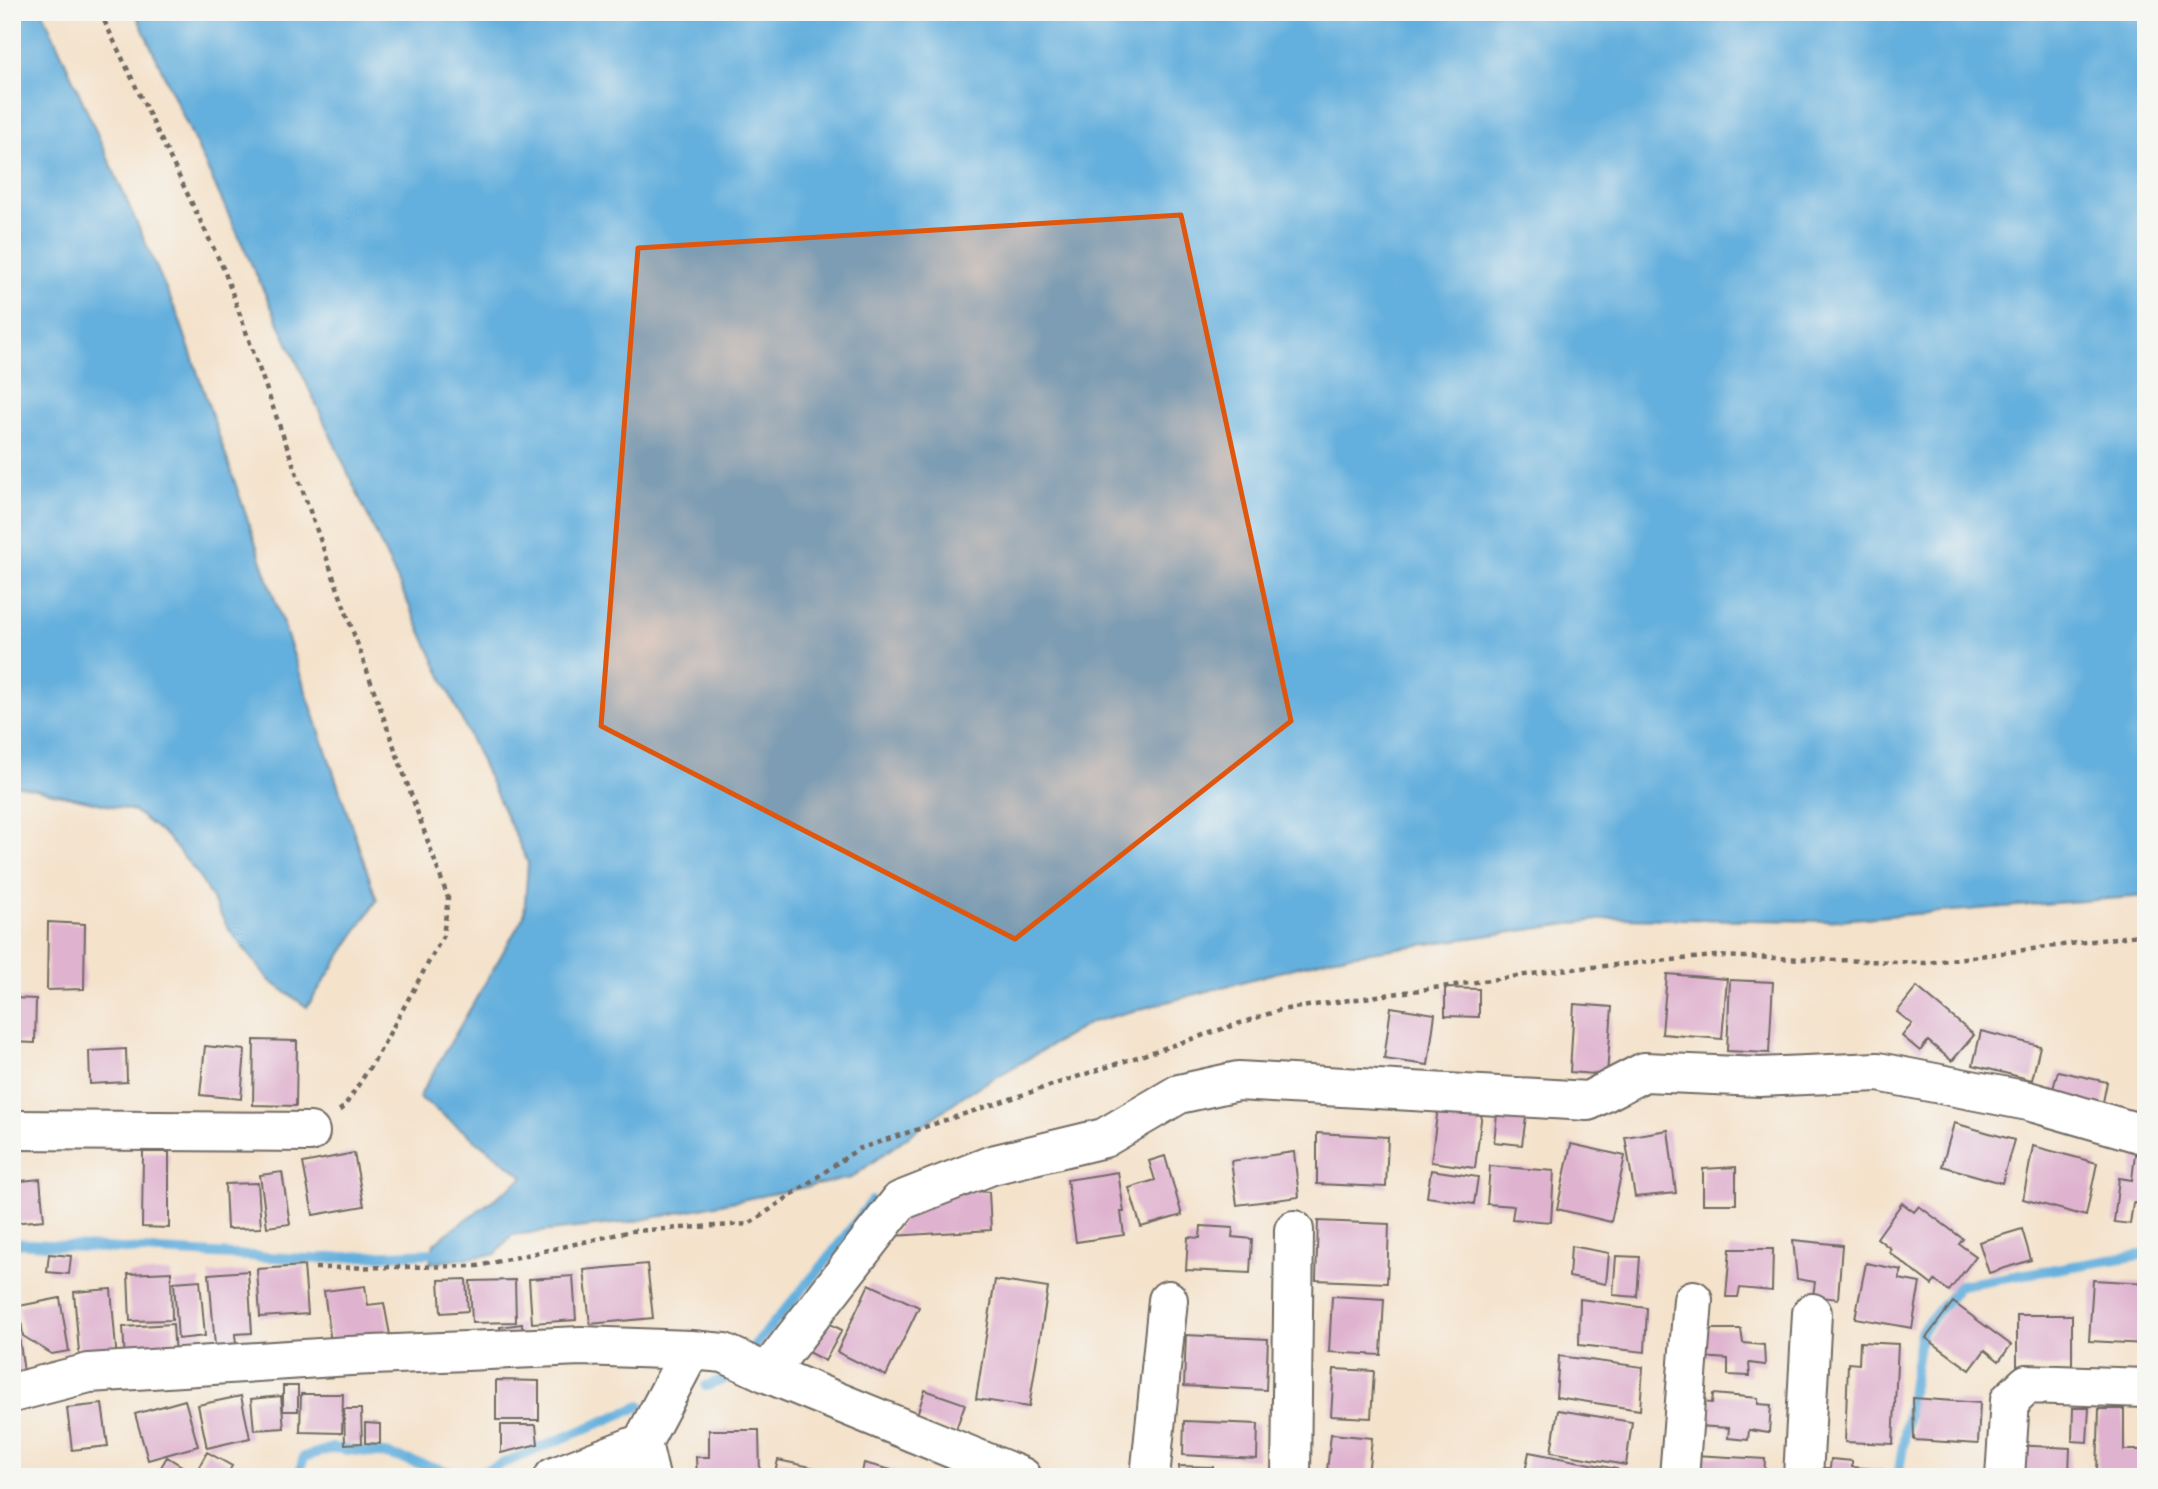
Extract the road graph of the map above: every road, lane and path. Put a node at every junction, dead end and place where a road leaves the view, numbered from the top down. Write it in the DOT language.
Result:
graph roads {
  1 [pos="100,12"];
  2 [pos="12,1130"];
  3 [pos="310,1132"];
  4 [pos="2146,1135"];
  5 [pos="1294,1230"];
  6 [pos="1168,1300"];
  7 [pos="1693,1300"];
  8 [pos="1812,1313"];
  9 [pos="691,1350"];
  10 [pos="767,1373"];
  11 [pos="2146,1388"];
  12 [pos="12,1393"];
  13 [pos="646,1460"];
  14 [pos="554,1477"];
  15 [pos="1022,1477"];
  16 [pos="1150,1477"];
  17 [pos="1291,1477"];
  18 [pos="1679,1477"];
  19 [pos="1803,1477"];
  20 [pos="2006,1477"];
  1 -- 3 [label="path"];
  2 -- 3 [label="street"];
  4 -- 10 [label="street"];
  5 -- 17 [label="street"];
  6 -- 16 [label="street"];
  7 -- 18 [label="street"];
  8 -- 19 [label="street"];
  9 -- 10 [label="street"];
  9 -- 12 [label="street"];
  9 -- 13 [label="street"];
  10 -- 15 [label="street"];
  11 -- 20 [label="street"];
  13 -- 14 [label="street"];
}
